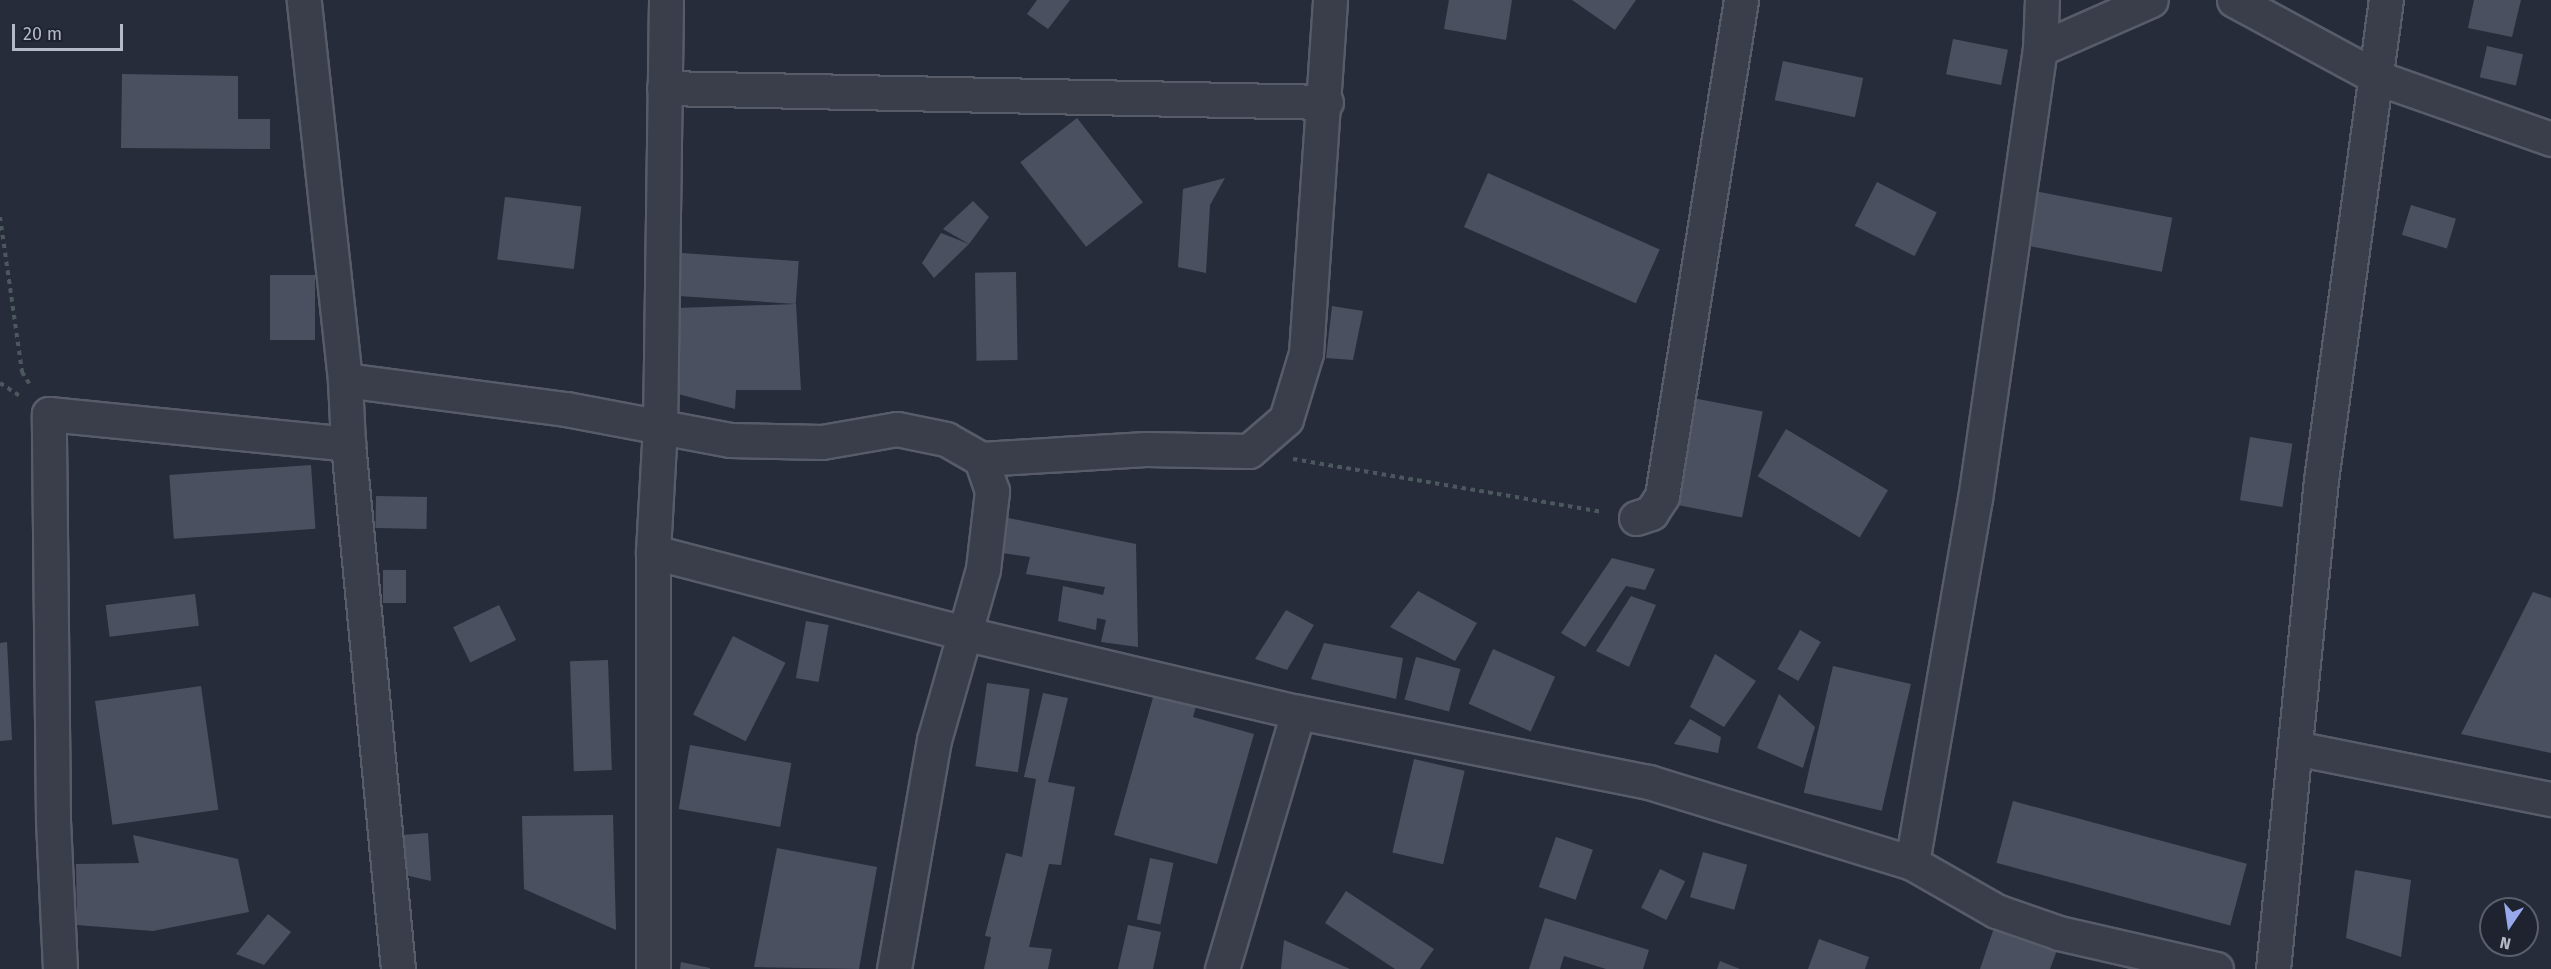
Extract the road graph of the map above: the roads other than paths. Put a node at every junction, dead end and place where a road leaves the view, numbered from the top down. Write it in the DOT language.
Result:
graph roads {
  1 [pos="303,0"];
  2 [pos="666,0"];
  3 [pos="1330,0"];
  4 [pos="1741,0"];
  5 [pos="2042,0"];
  6 [pos="2151,0"];
  7 [pos="2234,0"];
  8 [pos="2386,0"];
  9 [pos="2040,49"];
  10 [pos="2378,78"];
  11 [pos="664,88"];
  12 [pos="1326,102"];
  13 [pos="2551,140"];
  14 [pos="345,380"];
  15 [pos="660,426"];
  16 [pos="348,444"];
  17 [pos="981,459"];
  18 [pos="1636,518"];
  19 [pos="653,552"];
  20 [pos="963,633"];
  21 [pos="1298,712"];
  22 [pos="2295,748"];
  23 [pos="2551,799"];
  24 [pos="1912,863"];
  25 [pos="60,969"];
  26 [pos="398,969"];
  27 [pos="653,969"];
  28 [pos="894,969"];
  29 [pos="1222,969"];
  30 [pos="2216,969"];
  31 [pos="2273,969"];
  1 -- 14 [label="street"];
  2 -- 11 [label="street"];
  3 -- 12 [label="street"];
  4 -- 18 [label="street"];
  5 -- 9 [label="street"];
  6 -- 9 [label="street"];
  7 -- 10 [label="street"];
  8 -- 10 [label="street"];
  9 -- 24 [label="street"];
  10 -- 13 [label="street"];
  10 -- 22 [label="street"];
  11 -- 12 [label="street"];
  11 -- 15 [label="street"];
  12 -- 17 [label="street"];
  14 -- 15 [label="street"];
  14 -- 16 [label="street"];
  15 -- 17 [label="street"];
  15 -- 19 [label="street"];
  16 -- 25 [label="street"];
  16 -- 26 [label="street"];
  17 -- 20 [label="street"];
  19 -- 20 [label="street"];
  19 -- 27 [label="street"];
  20 -- 21 [label="street"];
  20 -- 28 [label="street"];
  21 -- 24 [label="street"];
  21 -- 29 [label="street"];
  22 -- 23 [label="street"];
  22 -- 31 [label="street"];
  24 -- 30 [label="street"];
}
